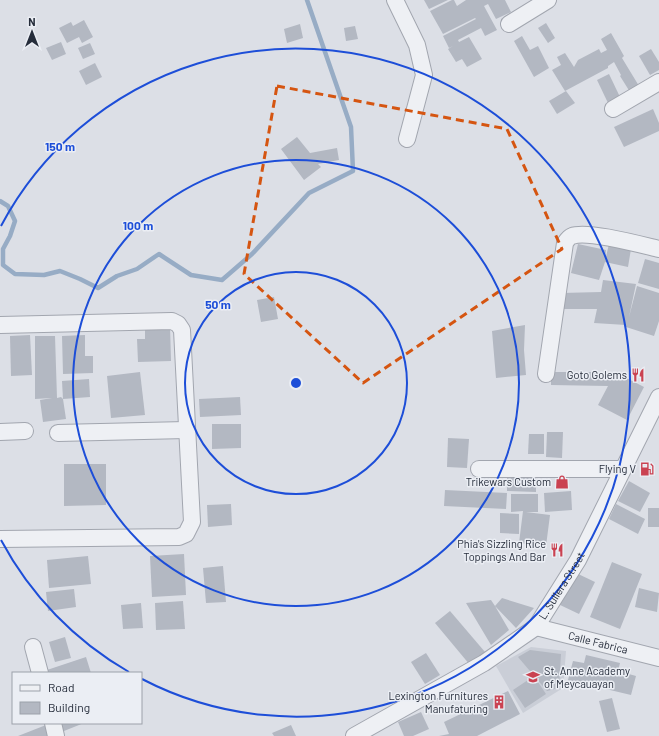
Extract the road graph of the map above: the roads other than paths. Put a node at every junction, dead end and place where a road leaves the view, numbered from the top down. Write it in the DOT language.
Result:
graph roads {
  1 [pos="395,0"];
  2 [pos="548,0"];
  3 [pos="509,24"];
  4 [pos="659,82"];
  5 [pos="613,109"];
  6 [pos="407,139"];
  7 [pos="659,249"];
  8 [pos="0,325"];
  9 [pos="546,374"];
  10 [pos="659,397"];
  11 [pos="186,430"];
  12 [pos="25,431"];
  13 [pos="0,432"];
  14 [pos="58,433"];
  15 [pos="479,469"];
  16 [pos="623,470"];
  17 [pos="0,539"];
  18 [pos="536,627"];
  19 [pos="33,646"];
  20 [pos="659,658"];
  21 [pos="40,672"];
  22 [pos="52,724"];
  23 [pos="56,736"];
  24 [pos="354,736"];
  1 -- 6 [label="street"];
  2 -- 3 [label="street"];
  4 -- 5 [label="street"];
  7 -- 9 [label="street"];
  8 -- 11 [label="street"];
  10 -- 16 [label="street, L. Sullera Street"];
  11 -- 14 [label="street"];
  11 -- 17 [label="street"];
  12 -- 13 [label="street"];
  15 -- 16 [label="street"];
  16 -- 18 [label="street, L. Sullera Street"];
  18 -- 20 [label="street, Calle Fabrica"];
  18 -- 24 [label="street, L. Sullera Street"];
  19 -- 21 [label="street"];
  22 -- 23 [label="street"];
}
